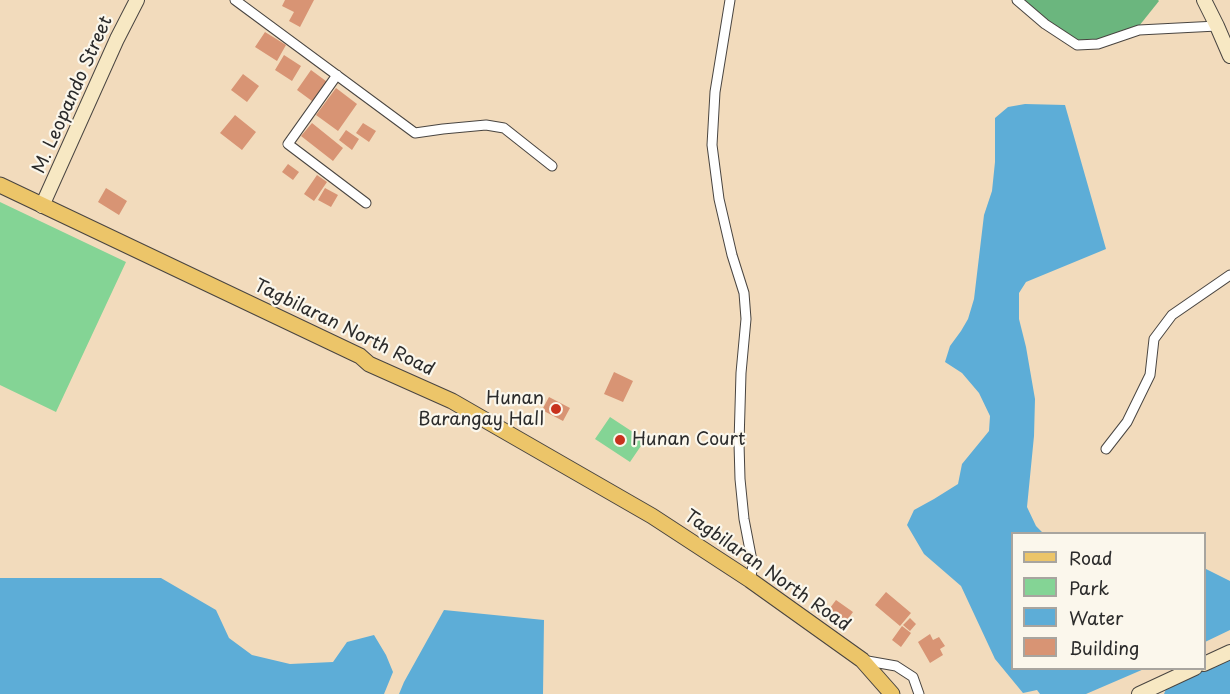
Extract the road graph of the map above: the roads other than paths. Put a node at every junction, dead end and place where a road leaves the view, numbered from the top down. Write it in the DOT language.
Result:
graph roads {
  1 [pos="137,0"];
  2 [pos="235,0"];
  3 [pos="730,0"];
  4 [pos="1017,0"];
  5 [pos="1204,0"];
  6 [pos="1217,26"];
  7 [pos="1230,56"];
  8 [pos="337,75"];
  9 [pos="552,166"];
  10 [pos="0,185"];
  11 [pos="366,202"];
  12 [pos="42,206"];
  13 [pos="1230,275"];
  14 [pos="1106,449"];
  15 [pos="750,580"];
  16 [pos="1230,652"];
  17 [pos="862,660"];
  18 [pos="1206,663"];
  19 [pos="1193,670"];
  20 [pos="892,694"];
  21 [pos="919,694"];
  22 [pos="1139,694"];
  1 -- 12 [label="street, M. Leopando Street"];
  2 -- 8 [label="street"];
  3 -- 15 [label="street"];
  4 -- 6 [label="street"];
  5 -- 6 [label="street"];
  6 -- 7 [label="street"];
  8 -- 9 [label="street"];
  8 -- 11 [label="street"];
  10 -- 12 [label="main road, Tagbilaran North Road"];
  12 -- 15 [label="main road, Tagbilaran North Road"];
  13 -- 14 [label="street"];
  15 -- 17 [label="main road, Tagbilaran North Road"];
  16 -- 18 [label="street"];
  17 -- 20 [label="main road, Tagbilaran North Road"];
  17 -- 21 [label="street"];
  19 -- 22 [label="street"];
}
